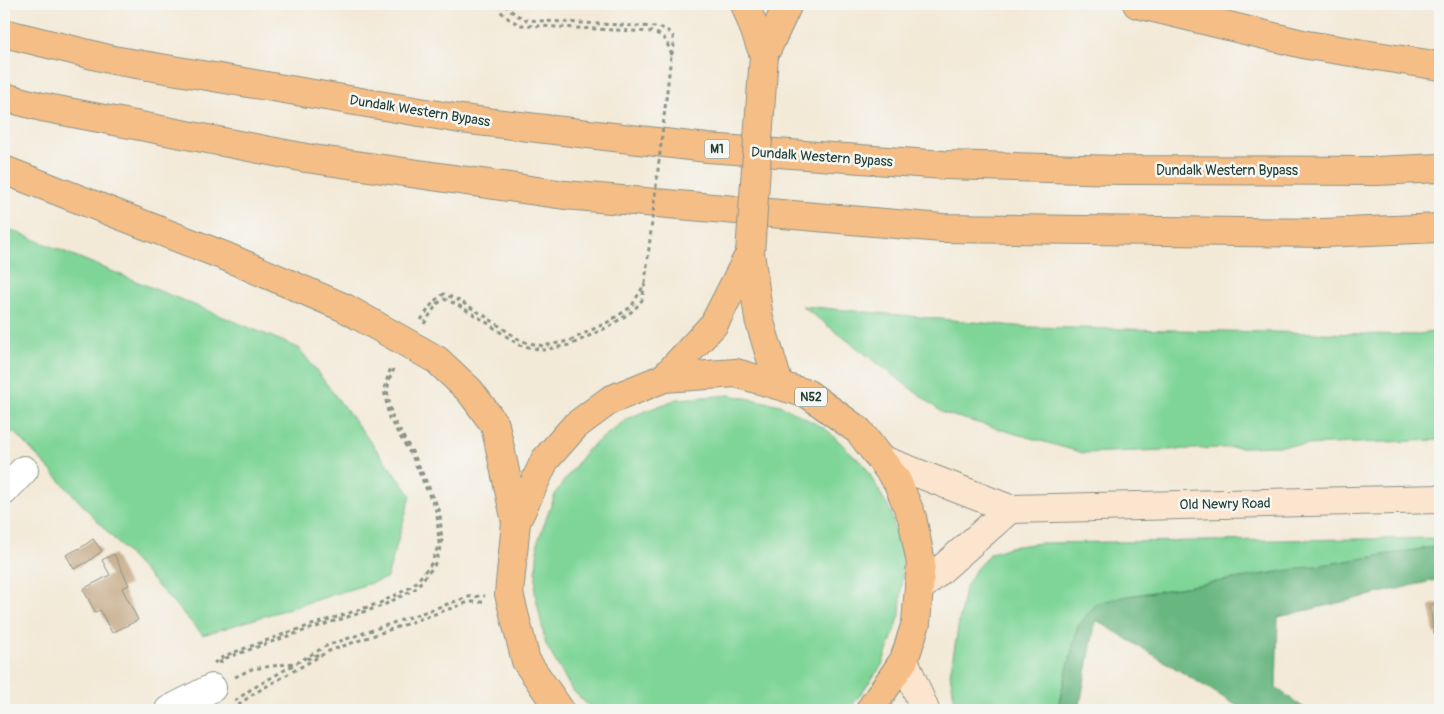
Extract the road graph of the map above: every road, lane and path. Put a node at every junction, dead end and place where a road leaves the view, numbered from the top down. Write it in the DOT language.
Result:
graph roads {
  1 [pos="499,4"];
  2 [pos="507,4"];
  3 [pos="745,4"];
  4 [pos="788,4"];
  5 [pos="1137,4"];
  6 [pos="4,33"];
  7 [pos="764,55"];
  8 [pos="671,56"];
  9 [pos="1440,66"];
  10 [pos="4,97"];
  11 [pos="1440,168"];
  12 [pos="4,170"];
  13 [pos="1440,228"];
  14 [pos="750,253"];
  15 [pos="645,283"];
  16 [pos="420,322"];
  17 [pos="424,324"];
  18 [pos="392,368"];
  19 [pos="664,378"];
  20 [pos="779,385"];
  21 [pos="880,459"];
  22 [pos="24,470"];
  23 [pos="4,491"];
  24 [pos="1440,499"];
  25 [pos="1010,509"];
  26 [pos="516,522"];
  27 [pos="919,589"];
  28 [pos="498,598"];
  29 [pos="329,651"];
  30 [pos="904,660"];
  31 [pos="298,662"];
  32 [pos="211,695"];
  33 [pos="169,710"];
  34 [pos="232,710"];
  35 [pos="560,710"];
  36 [pos="870,710"];
  37 [pos="925,710"];
  1 -- 8 [label="path"];
  2 -- 8 [label="path"];
  3 -- 7 [label="main road, N52"];
  4 -- 7 [label="main road, N52"];
  5 -- 9 [label="main road"];
  6 -- 11 [label="main road, Dundalk Western Bypass / M1"];
  7 -- 14 [label="main road, N52, bridge"];
  8 -- 15 [label="path, bridge"];
  10 -- 13 [label="main road"];
  12 -- 26 [label="main road"];
  14 -- 19 [label="main road, N52"];
  14 -- 20 [label="main road, N52"];
  15 -- 16 [label="path"];
  15 -- 17 [label="path"];
  18 -- 32 [label="path"];
  19 -- 20 [label="main road, N52"];
  19 -- 26 [label="main road, N52"];
  20 -- 21 [label="main road, N52"];
  21 -- 25 [label="main road, Old Newry Road"];
  21 -- 27 [label="main road, N52"];
  22 -- 23 [label="street"];
  24 -- 25 [label="main road, Old Newry Road"];
  25 -- 27 [label="main road"];
  26 -- 28 [label="main road, N52"];
  27 -- 30 [label="main road, N52"];
  28 -- 29 [label="path"];
  28 -- 31 [label="path"];
  28 -- 35 [label="main road, N52"];
  29 -- 31 [label="path"];
  29 -- 34 [label="path"];
  30 -- 36 [label="main road, N52"];
  30 -- 37 [label="main road"];
  31 -- 32 [label="path"];
  31 -- 32 [label="path"];
  32 -- 33 [label="street"];
}
